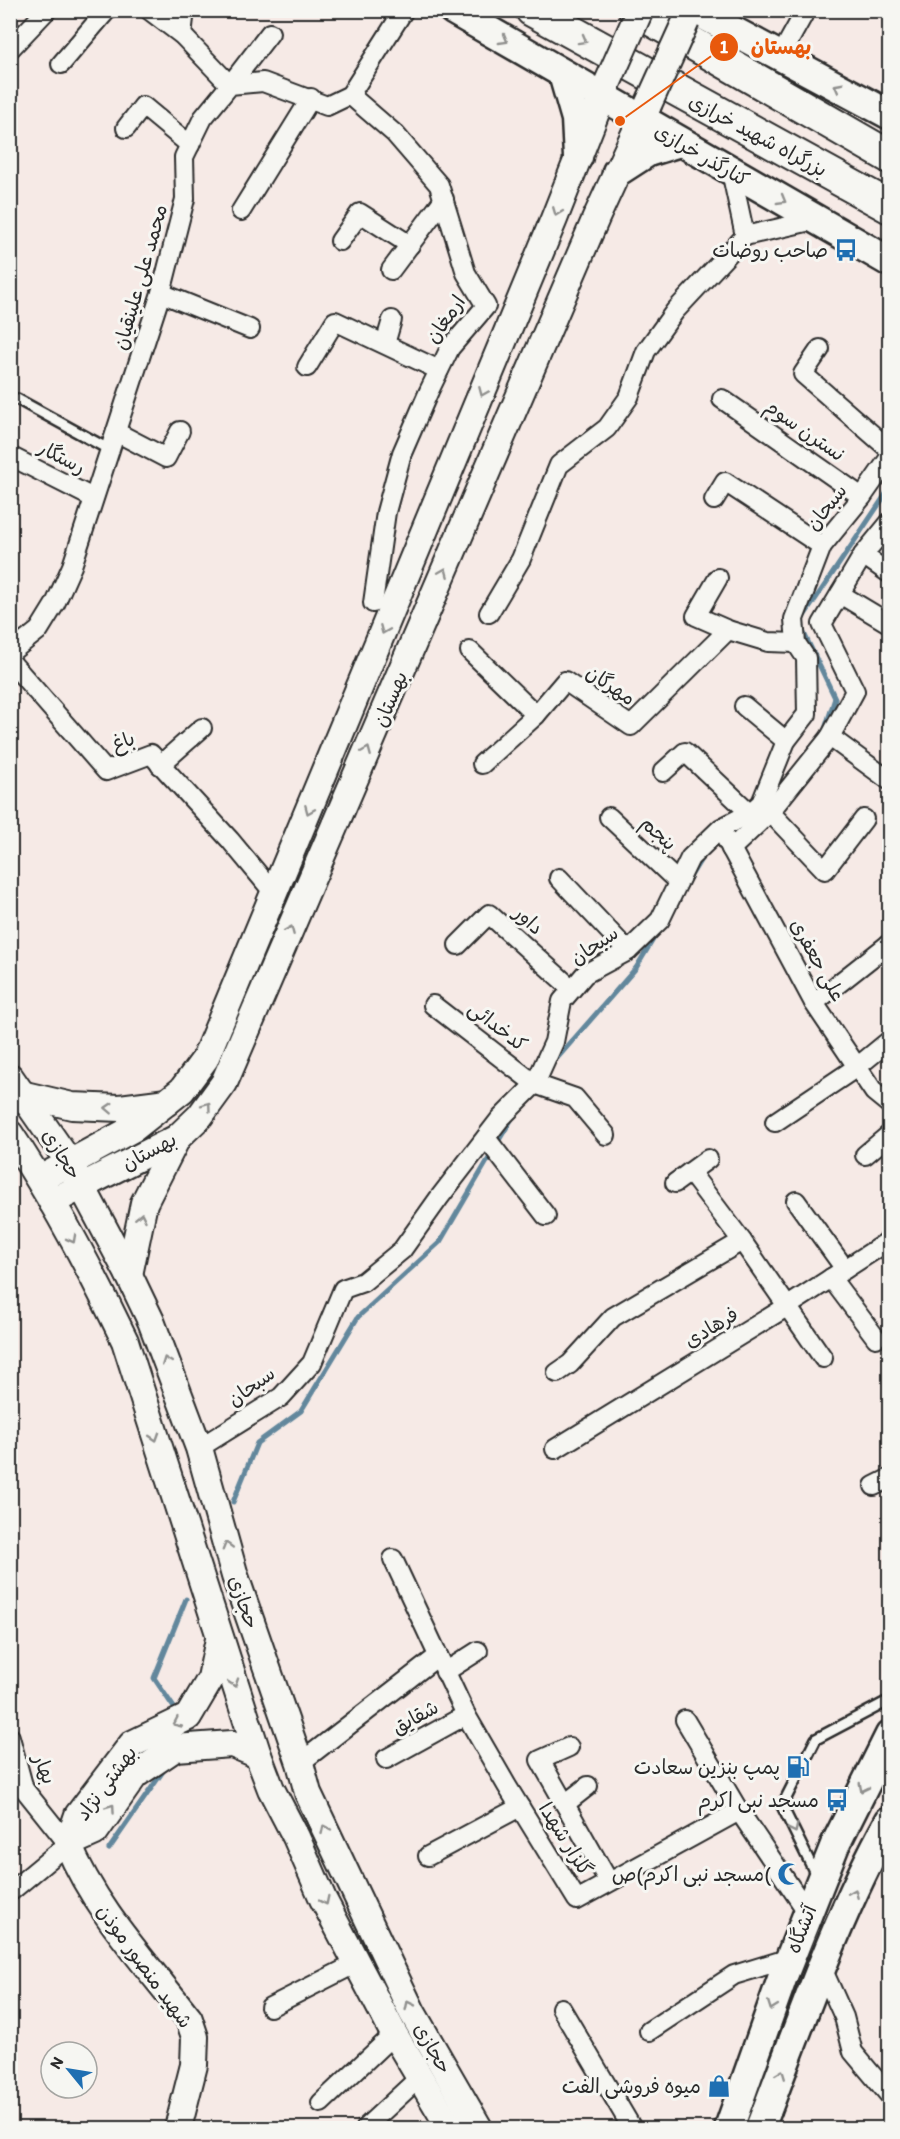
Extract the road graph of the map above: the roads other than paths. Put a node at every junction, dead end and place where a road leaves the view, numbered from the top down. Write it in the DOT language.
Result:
graph roads {
  1 [pos="47,10"];
  2 [pos="106,10"];
  3 [pos="149,10"];
  4 [pos="185,10"];
  5 [pos="404,10"];
  6 [pos="453,10"];
  7 [pos="532,10"];
  8 [pos="635,10"];
  9 [pos="640,10"];
  10 [pos="807,10"];
  11 [pos="691,14"];
  12 [pos="723,19"];
  13 [pos="270,33"];
  14 [pos="182,35"];
  15 [pos="10,49"];
  16 [pos="780,57"];
  17 [pos="61,64"];
  18 [pos="563,74"];
  19 [pos="230,85"];
  20 [pos="604,89"];
  21 [pos="350,95"];
  22 [pos="311,98"];
  23 [pos="790,100"];
  24 [pos="886,107"];
  25 [pos="645,112"];
  26 [pos="126,128"];
  27 [pos="680,142"];
  28 [pos="190,144"];
  29 [pos="890,145"];
  30 [pos="578,157"];
  31 [pos="890,157"];
  32 [pos="731,171"];
  33 [pos="617,172"];
  34 [pos="852,185"];
  35 [pos="444,199"];
  36 [pos="890,207"];
  37 [pos="241,211"];
  38 [pos="890,212"];
  39 [pos="815,219"];
  40 [pos="745,236"];
  41 [pos="340,242"];
  42 [pos="410,245"];
  43 [pos="890,262"];
  44 [pos="391,270"];
  45 [pos="161,293"];
  46 [pos="392,320"];
  47 [pos="250,329"];
  48 [pos="385,344"];
  49 [pos="820,349"];
  50 [pos="307,367"];
  51 [pos="439,370"];
  52 [pos="17,399"];
  53 [pos="722,399"];
  54 [pos="180,431"];
  55 [pos="116,432"];
  56 [pos="110,450"];
  57 [pos="890,450"];
  58 [pos="10,456"];
  59 [pos="890,457"];
  60 [pos="862,497"];
  61 [pos="93,498"];
  62 [pos="714,500"];
  63 [pos="431,517"];
  64 [pos="890,522"];
  65 [pos="461,533"];
  66 [pos="822,546"];
  67 [pos="863,555"];
  68 [pos="890,574"];
  69 [pos="718,578"];
  70 [pos="840,594"];
  71 [pos="374,603"];
  72 [pos="489,613"];
  73 [pos="890,624"];
  74 [pos="728,630"];
  75 [pos="796,643"];
  76 [pos="470,651"];
  77 [pos="10,653"];
  78 [pos="10,661"];
  79 [pos="744,706"];
  80 [pos="536,715"];
  81 [pos="201,728"];
  82 [pos="830,737"];
  83 [pos="786,741"];
  84 [pos="482,764"];
  85 [pos="160,765"];
  86 [pos="663,772"];
  87 [pos="890,781"];
  88 [pos="770,812"];
  89 [pos="750,813"];
  90 [pos="609,817"];
  91 [pos="864,819"];
  92 [pos="721,828"];
  93 [pos="731,849"];
  94 [pos="559,879"];
  95 [pos="678,882"];
  96 [pos="274,893"];
  97 [pos="890,943"];
  98 [pos="458,945"];
  99 [pos="628,951"];
  100 [pos="572,989"];
  101 [pos="814,1003"];
  102 [pos="433,1005"];
  103 [pos="890,1040"];
  104 [pos="857,1067"];
  105 [pos="535,1084"];
  106 [pos="18,1086"];
  107 [pos="168,1102"];
  108 [pos="890,1105"];
  109 [pos="775,1122"];
  110 [pos="10,1134"];
  111 [pos="890,1134"];
  112 [pos="606,1135"];
  113 [pos="177,1138"];
  114 [pos="486,1138"];
  115 [pos="865,1155"];
  116 [pos="708,1159"];
  117 [pos="69,1162"];
  118 [pos="690,1172"];
  119 [pos="40,1179"];
  120 [pos="675,1183"];
  121 [pos="82,1186"];
  122 [pos="796,1201"];
  123 [pos="52,1202"];
  124 [pos="546,1216"];
  125 [pos="890,1240"];
  126 [pos="742,1241"];
  127 [pos="838,1273"];
  128 [pos="129,1275"];
  129 [pos="788,1306"];
  130 [pos="876,1338"];
  131 [pos="823,1358"];
  132 [pos="556,1374"];
  133 [pos="200,1448"];
  134 [pos="555,1449"];
  135 [pos="393,1559"];
  136 [pos="219,1636"];
  137 [pos="478,1651"];
  138 [pos="441,1664"];
  139 [pos="890,1700"];
  140 [pos="466,1715"];
  141 [pos="685,1720"];
  142 [pos="890,1735"];
  143 [pos="10,1737"];
  144 [pos="569,1747"];
  145 [pos="258,1755"];
  146 [pos="386,1759"];
  147 [pos="300,1763"];
  148 [pos="588,1786"];
  149 [pos="565,1804"];
  150 [pos="520,1808"];
  151 [pos="739,1811"];
  152 [pos="890,1820"];
  153 [pos="68,1844"];
  154 [pos="428,1856"];
  155 [pos="609,1882"];
  156 [pos="820,1882"];
  157 [pos="10,1892"];
  158 [pos="808,1913"];
  159 [pos="790,1958"];
  160 [pos="357,1963"];
  161 [pos="822,1968"];
  162 [pos="270,2007"];
  163 [pos="561,2008"];
  164 [pos="649,2031"];
  165 [pos="394,2034"];
  166 [pos="420,2077"];
  167 [pos="890,2096"];
  168 [pos="321,2103"];
  169 [pos="178,2128"];
  170 [pos="364,2128"];
  171 [pos="450,2128"];
  172 [pos="479,2128"];
  173 [pos="632,2128"];
  174 [pos="729,2128"];
  175 [pos="760,2128"];
  1 -- 15 [label="street"];
  2 -- 17 [label="street"];
  3 -- 14 [label="street"];
  4 -- 14 [label="street"];
  5 -- 21 [label="street"];
  6 -- 18 [label="main road, کنارگذر خرازی, one-way"];
  7 -- 34 [label="highway, بزرگراه شهید خرازی, one-way"];
  8 -- 23 [label="highway"];
  9 -- 20 [label="main road, بهستان, bridge"];
  10 -- 16 [label="street"];
  11 -- 12 [label="main road"];
  11 -- 25 [label="main road, بهستان, bridge"];
  12 -- 16 [label="main road"];
  13 -- 19 [label="street, محمد علی علینقیان"];
  14 -- 19 [label="street"];
  24 -- 16 [label="main road, one-way"];
  18 -- 20 [label="main road, کنارگذر خرازی"];
  18 -- 30 [label="main road"];
  19 -- 22 [label="street"];
  19 -- 28 [label="street, محمد علی علینقیان"];
  20 -- 25 [label="main road, کنارگذر خرازی"];
  20 -- 30 [label="main road, بهستان"];
  21 -- 22 [label="street"];
  21 -- 35 [label="street, ارمغان"];
  22 -- 37 [label="street"];
  23 -- 29 [label="highway"];
  23 -- 31 [label="highway"];
  25 -- 27 [label="main road, کنارگذر خرازی"];
  25 -- 33 [label="main road, بهستان"];
  26 -- 28 [label="street"];
  27 -- 32 [label="main road, کنارگذر خرازی"];
  27 -- 33 [label="main road"];
  28 -- 45 [label="street, محمد علی علینقیان"];
  30 -- 63 [label="main road, بهستان, one-way"];
  32 -- 39 [label="main road, کنارگذر خرازی, one-way"];
  32 -- 40 [label="street"];
  33 -- 65 [label="main road, بهستان"];
  34 -- 36 [label="highway, بزرگراه شهید خرازی"];
  34 -- 38 [label="highway"];
  35 -- 42 [label="street"];
  35 -- 51 [label="street, ارمغان"];
  39 -- 40 [label="street"];
  39 -- 43 [label="main road, کنارگذر خرازی"];
  40 -- 72 [label="street"];
  41 -- 42 [label="street"];
  42 -- 44 [label="street"];
  45 -- 47 [label="street"];
  45 -- 55 [label="street, محمد علی علینقیان"];
  46 -- 48 [label="street"];
  48 -- 50 [label="street"];
  48 -- 51 [label="street"];
  49 -- 57 [label="street"];
  51 -- 71 [label="street, ارمغان"];
  52 -- 56 [label="lane"];
  53 -- 60 [label="street, نسترن سوم"];
  54 -- 55 [label="street"];
  55 -- 56 [label="street, محمد علی علینقیان"];
  56 -- 61 [label="street, محمد علی علینقیان"];
  58 -- 61 [label="street, رستگار"];
  59 -- 60 [label="street, سبحان"];
  60 -- 66 [label="street, سبحان"];
  61 -- 77 [label="street, محمد علی علینقیان"];
  62 -- 66 [label="street"];
  63 -- 65 [label="main road"];
  63 -- 96 [label="main road, بهستان, one-way"];
  64 -- 67 [label="street"];
  113 -- 65 [label="main road, بهستان, one-way"];
  66 -- 75 [label="street, سبحان"];
  67 -- 68 [label="street"];
  67 -- 70 [label="street"];
  69 -- 74 [label="street"];
  70 -- 73 [label="street"];
  70 -- 82 [label="street"];
  74 -- 75 [label="street"];
  74 -- 80 [label="street, مهرگان"];
  75 -- 83 [label="street, سبحان"];
  76 -- 80 [label="street"];
  78 -- 85 [label="street, باغ"];
  79 -- 83 [label="street"];
  80 -- 84 [label="street"];
  81 -- 85 [label="street"];
  82 -- 87 [label="street"];
  82 -- 88 [label="street"];
  83 -- 89 [label="street, سبحان"];
  85 -- 96 [label="street, باغ"];
  86 -- 89 [label="street"];
  88 -- 91 [label="street"];
  88 -- 93 [label="street"];
  89 -- 92 [label="street, سبحان"];
  90 -- 95 [label="street, پنجم"];
  92 -- 93 [label="street, علی جعفری"];
  92 -- 95 [label="street, سبحان"];
  93 -- 101 [label="street, علی جعفری"];
  94 -- 99 [label="street"];
  95 -- 99 [label="street, سبحان"];
  96 -- 107 [label="main road, بهستان"];
  97 -- 101 [label="street"];
  98 -- 100 [label="street, داور"];
  99 -- 100 [label="street, سبحان"];
  100 -- 105 [label="street, سبحان"];
  101 -- 104 [label="street, علی جعفری"];
  102 -- 105 [label="street, کدخدائی"];
  103 -- 104 [label="street"];
  104 -- 108 [label="street, علی جعفری"];
  104 -- 109 [label="street"];
  105 -- 112 [label="street, کدخدائی"];
  105 -- 114 [label="street, سبحان"];
  107 -- 106 [label="main road, one-way"];
  106 -- 117 [label="main road, حجازی"];
  107 -- 117 [label="main road, بهستان"];
  110 -- 119 [label="main road, حجازی"];
  111 -- 115 [label="street"];
  113 -- 121 [label="main road, بهستان"];
  128 -- 113 [label="main road, one-way"];
  114 -- 124 [label="street"];
  114 -- 133 [label="street, سبحان"];
  116 -- 118 [label="street"];
  117 -- 119 [label="main road, بهستان"];
  117 -- 121 [label="main road, حجازی"];
  118 -- 120 [label="street"];
  118 -- 126 [label="street"];
  119 -- 123 [label="main road, حجازی"];
  121 -- 123 [label="main road, بهستان"];
  121 -- 128 [label="main road, حجازی"];
  122 -- 127 [label="street"];
  123 -- 136 [label="main road, حجازی, one-way"];
  125 -- 127 [label="street, فرهادی"];
  126 -- 129 [label="street"];
  126 -- 132 [label="street"];
  127 -- 129 [label="street, فرهادی"];
  127 -- 130 [label="street"];
  133 -- 128 [label="main road, حجازی, one-way"];
  129 -- 131 [label="street"];
  129 -- 134 [label="street, فرهادی"];
  147 -- 133 [label="main road, حجازی, one-way"];
  135 -- 138 [label="street, گلزار شهدا"];
  136 -- 145 [label="main road, حجازی, one-way"];
  136 -- 153 [label="main road, بهشتی نژاد, one-way"];
  137 -- 138 [label="street"];
  138 -- 140 [label="street, گلزار شهدا"];
  138 -- 147 [label="street"];
  139 -- 156 [label="lane, one-way"];
  140 -- 146 [label="street, شقایق"];
  140 -- 150 [label="street, گلزار شهدا"];
  141 -- 151 [label="street"];
  142 -- 156 [label="main road, آتشگاه, one-way"];
  143 -- 153 [label="street, بهار"];
  144 -- 149 [label="street"];
  153 -- 145 [label="main road, بهشتی نژاد, one-way"];
  145 -- 160 [label="main road, حجازی, one-way"];
  172 -- 147 [label="main road, حجازی, one-way"];
  148 -- 149 [label="street"];
  149 -- 155 [label="street"];
  150 -- 154 [label="street"];
  150 -- 155 [label="street, گلزار شهدا"];
  151 -- 155 [label="street, گلزار شهدا"];
  151 -- 158 [label="street"];
  161 -- 152 [label="main road, آتشگاه, one-way"];
  153 -- 157 [label="street"];
  153 -- 169 [label="main road, شهید منصور موذن"];
  156 -- 158 [label="main road, آتشگاه"];
  158 -- 159 [label="main road, آتشگاه"];
  159 -- 164 [label="street"];
  159 -- 174 [label="main road, آتشگاه, one-way"];
  160 -- 162 [label="street"];
  160 -- 165 [label="main road, حجازی"];
  161 -- 167 [label="street"];
  175 -- 161 [label="main road, آتشگاه, one-way"];
  163 -- 173 [label="street"];
  165 -- 166 [label="main road, حجازی"];
  165 -- 168 [label="street"];
  166 -- 170 [label="street"];
  166 -- 171 [label="main road, حجازی"];
}
